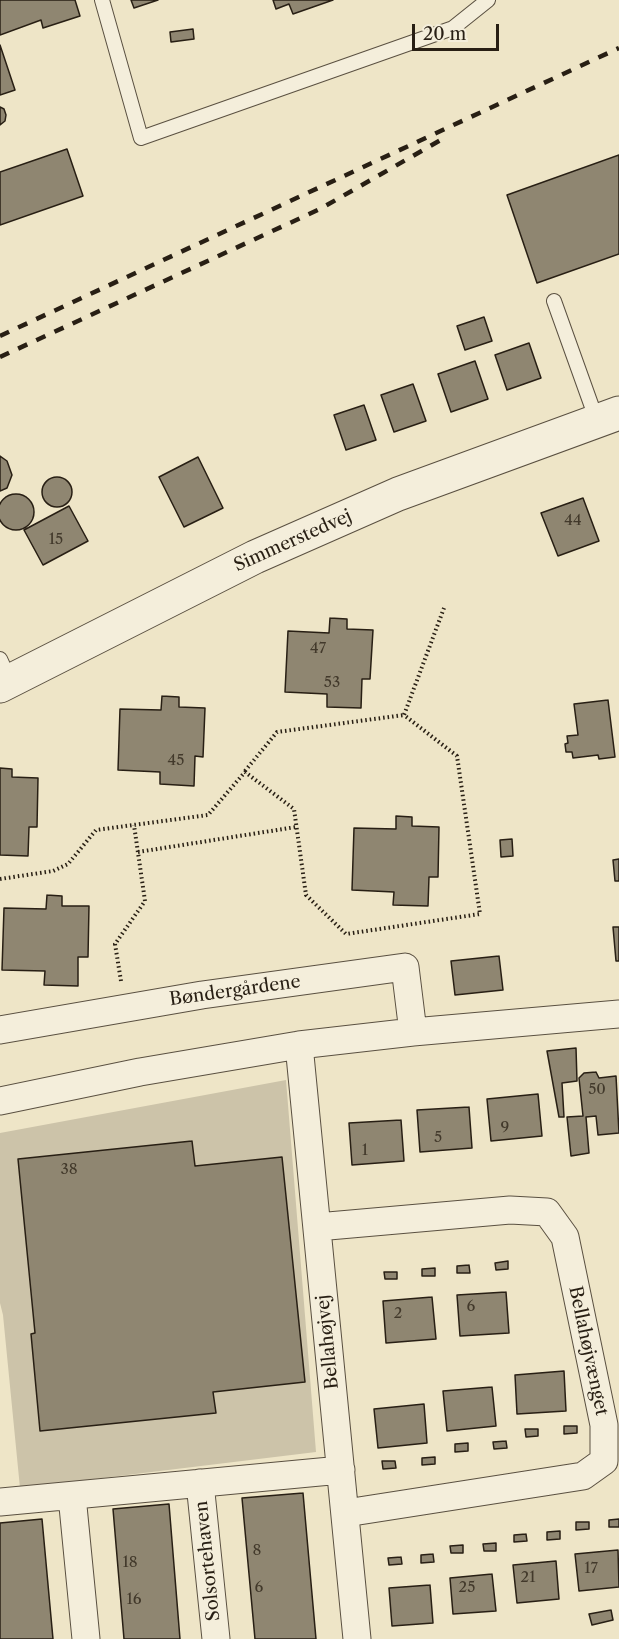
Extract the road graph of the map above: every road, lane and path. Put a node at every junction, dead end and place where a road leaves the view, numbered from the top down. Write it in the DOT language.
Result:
graph roads {
  1 [pos="102,0"];
  2 [pos="488,0"];
  3 [pos="554,301"];
  4 [pos="608,417"];
  5 [pos="444,608"];
  6 [pos="3,675"];
  7 [pos="404,715"];
  8 [pos="245,772"];
  9 [pos="135,825"];
  10 [pos="296,827"];
  11 [pos="138,852"];
  12 [pos="0,879"];
  13 [pos="125,1008"];
  14 [pos="619,1014"];
  15 [pos="0,1030"];
  16 [pos="413,1032"];
  17 [pos="299,1045"];
  18 [pos="0,1101"];
  19 [pos="317,1227"];
  20 [pos="341,1470"];
  21 [pos="200,1483"];
  22 [pos="72,1496"];
  23 [pos="0,1502"];
  24 [pos="346,1513"];
  25 [pos="86,1639"];
  26 [pos="216,1639"];
  27 [pos="357,1639"];
  1 -- 2 [label="lane"];
  3 -- 4 [label="lane, Simmerstedvej"];
  4 -- 6 [label="street, Simmerstedvej"];
  5 -- 7 [label="path"];
  7 -- 8 [label="path"];
  7 -- 10 [label="path"];
  8 -- 9 [label="path"];
  8 -- 10 [label="path"];
  9 -- 11 [label="path"];
  9 -- 12 [label="path"];
  10 -- 11 [label="path"];
  11 -- 13 [label="path"];
  13 -- 15 [label="street, Bøndergårdene"];
  13 -- 16 [label="street, Bøndergårdene"];
  14 -- 16 [label="street"];
  16 -- 17 [label="street"];
  17 -- 18 [label="street"];
  17 -- 19 [label="street, Bellahøjvej"];
  19 -- 20 [label="street, Bellahøjvej"];
  19 -- 24 [label="street, Bellahøjvænget"];
  20 -- 21 [label="street, Solsortehaven"];
  20 -- 24 [label="street, Bellahøjvej"];
  21 -- 22 [label="street, Solsortehaven"];
  21 -- 26 [label="street, Solsortehaven"];
  22 -- 23 [label="street, Solsortehaven"];
  22 -- 25 [label="street"];
  24 -- 27 [label="street, Bellahøjvej"];
}
